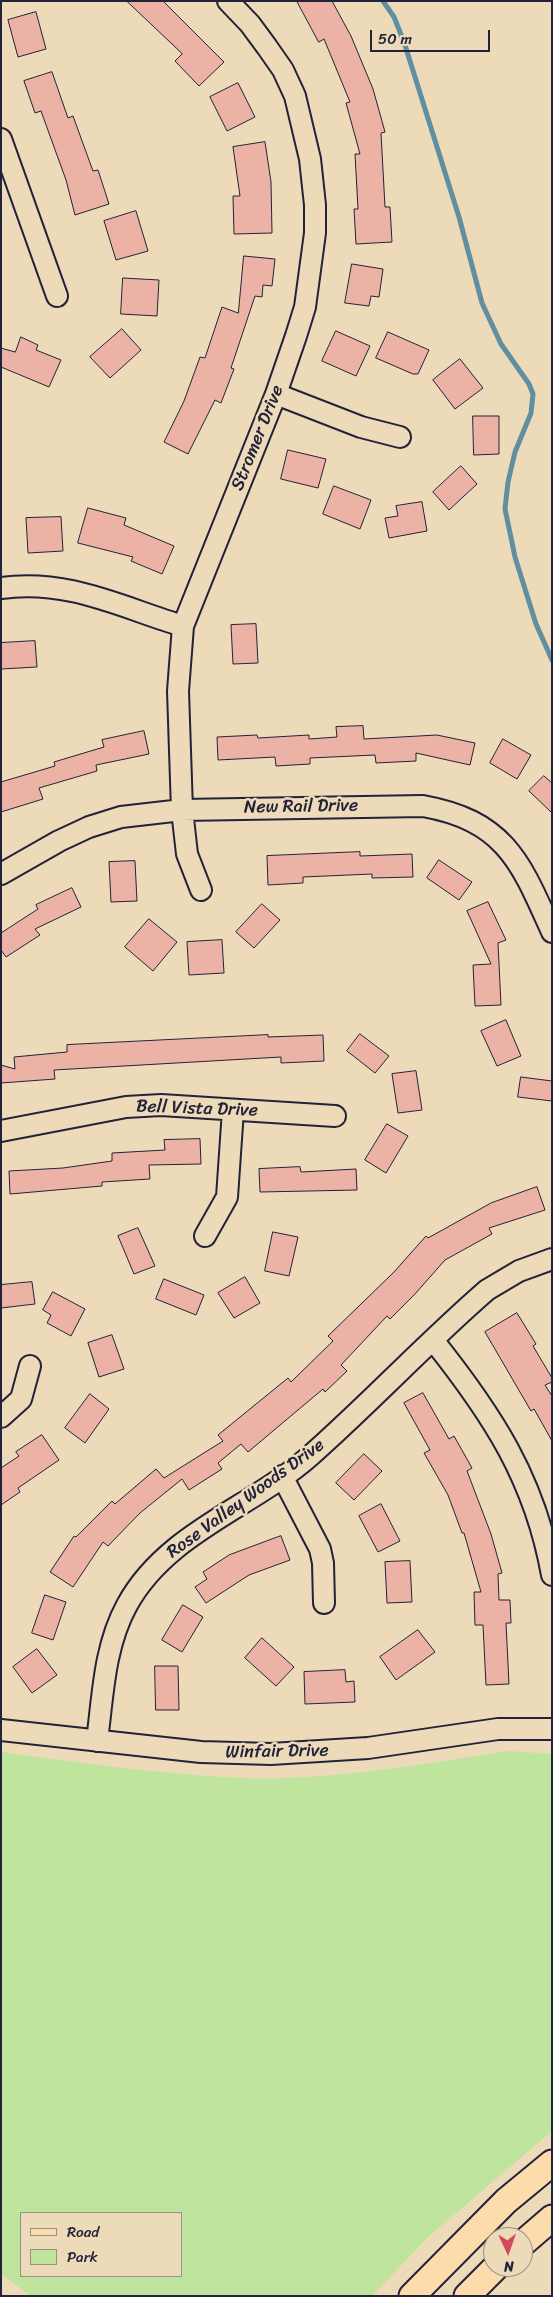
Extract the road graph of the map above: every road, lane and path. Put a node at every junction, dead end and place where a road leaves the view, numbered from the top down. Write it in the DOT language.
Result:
graph roads {
  1 [pos="228,1"];
  2 [pos="1,139"];
  3 [pos="57,296"];
  4 [pos="276,394"];
  5 [pos="400,437"];
  6 [pos="1,588"];
  7 [pos="183,626"];
  8 [pos="182,810"];
  9 [pos="1,874"];
  10 [pos="200,890"];
  11 [pos="552,932"];
  12 [pos="233,1110"];
  13 [pos="335,1116"];
  14 [pos="1,1131"];
  15 [pos="205,1236"];
  16 [pos="552,1259"];
  17 [pos="433,1340"];
  18 [pos="30,1366"];
  19 [pos="1,1417"];
  20 [pos="282,1476"];
  21 [pos="552,1574"];
  22 [pos="324,1603"];
  23 [pos="552,1729"];
  24 [pos="1,1730"];
  25 [pos="98,1741"];
  26 [pos="552,2163"];
  27 [pos="552,2218"];
  28 [pos="533,2234"];
  29 [pos="486,2277"];
  30 [pos="412,2296"];
  31 [pos="467,2296"];
  1 -- 4 [label="street, Stromer Drive"];
  2 -- 3 [label="street"];
  4 -- 5 [label="street"];
  4 -- 7 [label="street, Stromer Drive"];
  6 -- 7 [label="street"];
  7 -- 8 [label="street, Stromer Drive"];
  8 -- 9 [label="street, New Rail Drive"];
  8 -- 10 [label="street, Stromer Drive"];
  8 -- 11 [label="street, New Rail Drive"];
  12 -- 13 [label="street, Bell Vista Drive"];
  12 -- 14 [label="street, Bell Vista Drive"];
  12 -- 15 [label="street"];
  16 -- 17 [label="street, Rose Valley Woods Drive"];
  17 -- 20 [label="street, Rose Valley Woods Drive"];
  17 -- 21 [label="street"];
  18 -- 19 [label="street"];
  20 -- 22 [label="street"];
  20 -- 25 [label="street, Rose Valley Woods Drive"];
  23 -- 25 [label="street, Winfair Drive"];
  24 -- 25 [label="street, Winfair Drive"];
  26 -- 30 [label="main road"];
  27 -- 28 [label="main road"];
  29 -- 31 [label="main road"];
}
